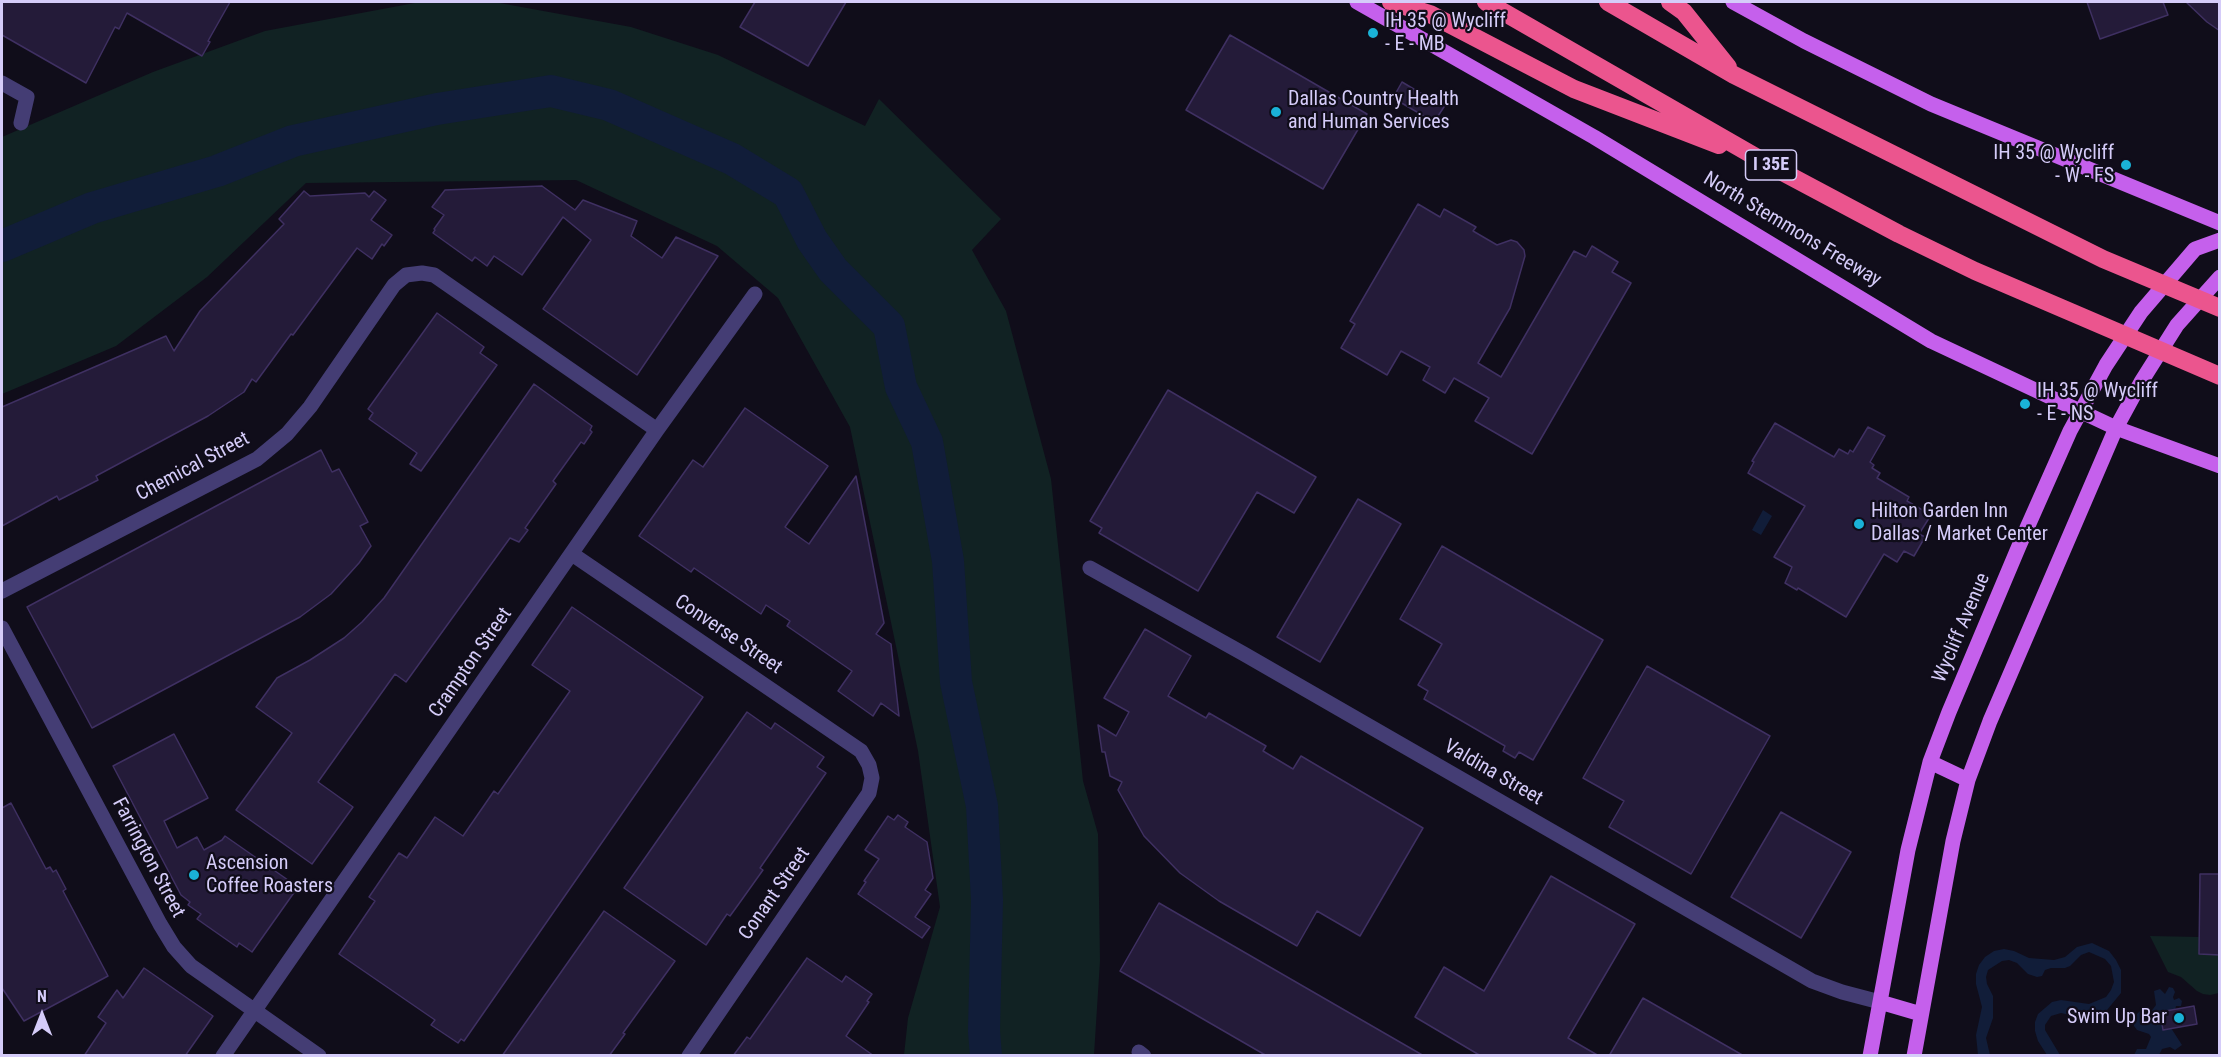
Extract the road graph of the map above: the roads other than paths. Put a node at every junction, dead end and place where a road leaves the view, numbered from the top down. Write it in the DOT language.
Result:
graph roads {
  1 [pos="1357,2"];
  2 [pos="1391,2"];
  3 [pos="1486,2"];
  4 [pos="1608,2"];
  5 [pos="1670,2"];
  6 [pos="1733,2"];
  7 [pos="1734,75"];
  8 [pos="2,83"];
  9 [pos="21,123"];
  10 [pos="1775,168"];
  11 [pos="2220,223"];
  12 [pos="2220,240"];
  13 [pos="2220,277"];
  14 [pos="755,294"];
  15 [pos="2220,308"];
  16 [pos="2215,375"];
  17 [pos="2080,412"];
  18 [pos="2116,428"];
  19 [pos="657,429"];
  20 [pos="2220,466"];
  21 [pos="572,554"];
  22 [pos="1090,568"];
  23 [pos="2,591"];
  24 [pos="2,628"];
  25 [pos="861,751"];
  26 [pos="1930,762"];
  27 [pos="1968,780"];
  28 [pos="1880,1002"];
  29 [pos="255,1010"];
  30 [pos="1921,1014"];
  31 [pos="223,1056"];
  32 [pos="319,1056"];
  33 [pos="689,1056"];
  34 [pos="1870,1056"];
  35 [pos="1914,1056"];
  1 -- 17 [label="main road, North Stemmons Freeway"];
  2 -- 10 [label="highway"];
  3 -- 10 [label="highway, I 35E"];
  4 -- 7 [label="highway"];
  5 -- 7 [label="highway"];
  6 -- 11 [label="main road"];
  7 -- 15 [label="highway"];
  8 -- 9 [label="street"];
  10 -- 16 [label="highway, I 35E"];
  12 -- 17 [label="main road, Wycliff Avenue"];
  13 -- 18 [label="main road"];
  14 -- 19 [label="street, Crampton Street"];
  17 -- 18 [label="main road, North Stemmons Freeway"];
  17 -- 26 [label="main road, Wycliff Avenue"];
  18 -- 20 [label="main road, North Stemmons Freeway"];
  18 -- 27 [label="main road"];
  19 -- 21 [label="street, Crampton Street"];
  19 -- 23 [label="street, Chemical Street"];
  21 -- 25 [label="street, Converse Street"];
  21 -- 29 [label="street, Crampton Street"];
  22 -- 28 [label="street, Valdina Street"];
  24 -- 29 [label="street, Farrington Street"];
  25 -- 33 [label="street, Conant Street"];
  26 -- 27 [label="main road"];
  26 -- 28 [label="main road, Wycliff Avenue"];
  27 -- 30 [label="main road"];
  28 -- 30 [label="main road"];
  28 -- 34 [label="main road, Wycliff Avenue"];
  29 -- 31 [label="street, Crampton Street"];
  29 -- 32 [label="street, Farrington Street"];
  30 -- 35 [label="main road"];
}
